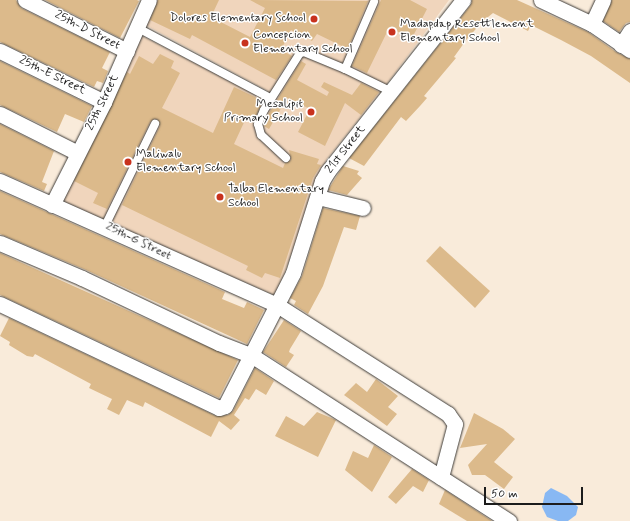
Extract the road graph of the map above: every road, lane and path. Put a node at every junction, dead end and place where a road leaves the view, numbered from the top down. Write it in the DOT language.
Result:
graph roads {
  1 [pos="25,0"];
  2 [pos="148,0"];
  3 [pos="463,0"];
  4 [pos="541,0"];
  5 [pos="603,0"];
  6 [pos="374,2"];
  7 [pos="592,24"];
  8 [pos="136,27"];
  9 [pos="630,31"];
  10 [pos="626,48"];
  11 [pos="0,51"];
  12 [pos="127,51"];
  13 [pos="345,69"];
  14 [pos="392,92"];
  15 [pos="270,98"];
  16 [pos="104,102"];
  17 [pos="0,114"];
  18 [pos="155,124"];
  19 [pos="78,153"];
  20 [pos="286,158"];
  21 [pos="0,181"];
  22 [pos="318,197"];
  23 [pos="52,205"];
  24 [pos="364,208"];
  25 [pos="106,226"];
  26 [pos="0,243"];
  27 [pos="0,304"];
  28 [pos="276,305"];
  29 [pos="251,355"];
  30 [pos="441,477"];
  31 [pos="509,521"];
  1 -- 12 [label="street, 25th-D Street"];
  2 -- 8 [label="street, 25th Street"];
  3 -- 14 [label="street, 21st Street"];
  4 -- 7 [label="street"];
  5 -- 7 [label="street"];
  6 -- 13 [label="lane"];
  7 -- 10 [label="street"];
  8 -- 12 [label="street, 25th Street"];
  8 -- 15 [label="lane"];
  9 -- 10 [label="street"];
  11 -- 16 [label="street, 25th-E Street"];
  12 -- 16 [label="street, 25th Street"];
  13 -- 14 [label="lane"];
  13 -- 15 [label="lane"];
  14 -- 22 [label="street, 21st Street"];
  15 -- 20 [label="lane"];
  16 -- 19 [label="street, 25th Street"];
  17 -- 19 [label="street"];
  18 -- 25 [label="lane"];
  19 -- 23 [label="street, 25th Street"];
  21 -- 23 [label="street, 25th-G Street"];
  22 -- 24 [label="street"];
  22 -- 28 [label="street, 21st Street"];
  23 -- 25 [label="street, 25th-G Street"];
  25 -- 28 [label="street, 25th-G Street"];
  26 -- 29 [label="street"];
  27 -- 29 [label="street, 21st Street"];
  28 -- 29 [label="street, 21st Street"];
  28 -- 30 [label="street, 25th-G Street"];
  29 -- 30 [label="street"];
  30 -- 31 [label="street"];
}
